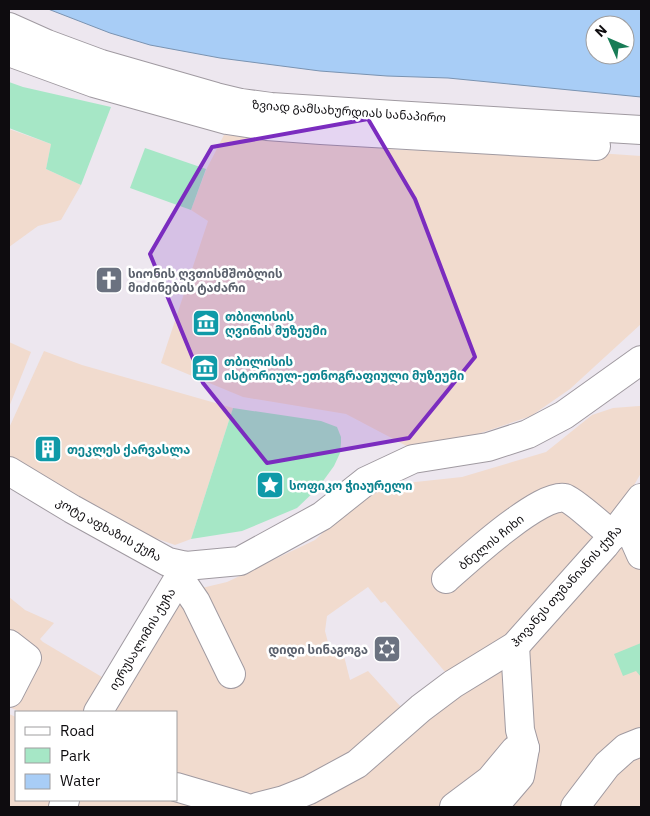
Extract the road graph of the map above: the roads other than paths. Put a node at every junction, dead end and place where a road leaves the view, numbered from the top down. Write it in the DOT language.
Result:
graph roads {
  1 [pos="9,27"];
  2 [pos="9,52"];
  3 [pos="641,130"];
  4 [pos="641,148"];
  5 [pos="641,360"];
  6 [pos="12,480"];
  7 [pos="641,498"];
  8 [pos="618,529"];
  9 [pos="641,555"];
  10 [pos="183,571"];
  11 [pos="446,578"];
  12 [pos="9,644"];
  13 [pos="515,646"];
  14 [pos="231,674"];
  15 [pos="9,693"];
  16 [pos="99,711"];
  17 [pos="641,742"];
  18 [pos="526,748"];
  19 [pos="184,789"];
  20 [pos="244,807"];
  21 [pos="257,807"];
  22 [pos="454,807"];
  23 [pos="485,807"];
  24 [pos="575,807"];
  1 -- 3 [label="main road, ზვიად გამსახურდიას სანაპირო"];
  2 -- 4 [label="main road, ზვიად გამსახურდიას სანაპირო"];
  5 -- 10 [label="main road, კოტე აფხაზის ქუჩა"];
  6 -- 10 [label="main road, კოტე აფხაზის ქუჩა"];
  7 -- 8 [label="main road, ჰოვანეს თუმანიანის ქუჩა"];
  8 -- 9 [label="main road, ბნელის ჩიხი"];
  8 -- 11 [label="main road, ბნელის ჩიხი"];
  8 -- 13 [label="main road, ჰოვანეს თუმანიანის ქუჩა"];
  10 -- 14 [label="main road"];
  10 -- 16 [label="main road, იერუსალიმის ქუჩა"];
  12 -- 15 [label="main road"];
  13 -- 18 [label="main road"];
  13 -- 21 [label="main road, ჰოვანეს თუმანიანის ქუჩა"];
  17 -- 24 [label="main road"];
  18 -- 22 [label="main road"];
  18 -- 23 [label="main road"];
  19 -- 20 [label="main road"];
}
